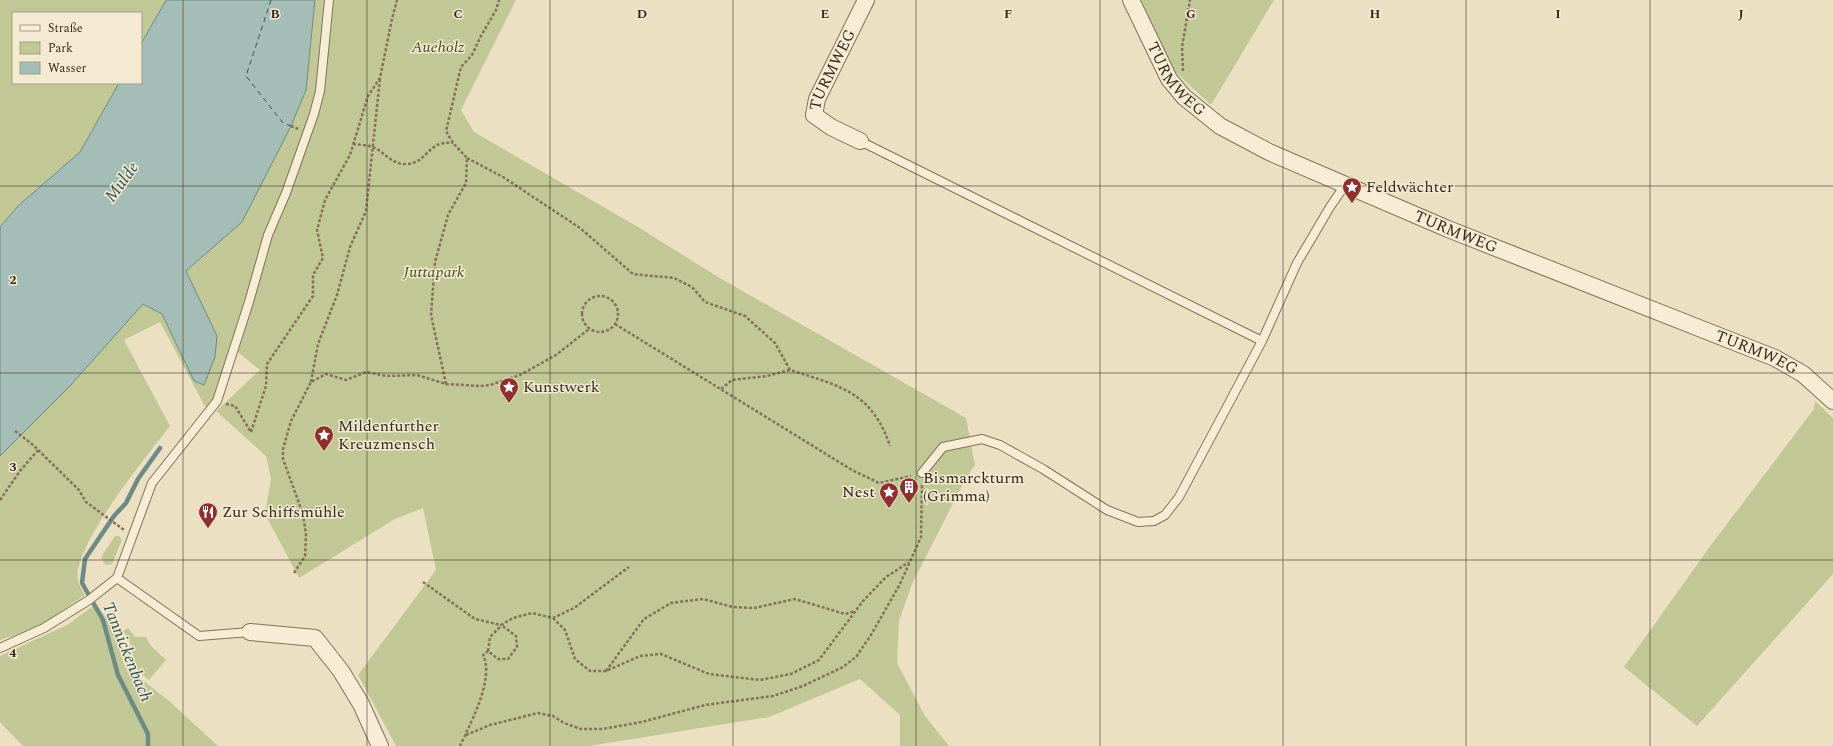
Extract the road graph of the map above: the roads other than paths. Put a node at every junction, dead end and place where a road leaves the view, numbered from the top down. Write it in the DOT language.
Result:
graph roads {
  1 [pos="329,0"];
  2 [pos="866,0"];
  3 [pos="1131,0"];
  4 [pos="860,141"];
  5 [pos="1345,185"];
  6 [pos="1262,341"];
  7 [pos="1833,401"];
  8 [pos="922,473"];
  9 [pos="118,578"];
  10 [pos="250,632"];
  11 [pos="0,648"];
  12 [pos="380,746"];
  1 -- 9 [label="lane"];
  2 -- 4 [label="street, TURMWEG"];
  3 -- 5 [label="street, TURMWEG"];
  4 -- 6 [label="lane"];
  5 -- 6 [label="lane"];
  5 -- 7 [label="street, TURMWEG"];
  6 -- 8 [label="lane"];
  9 -- 10 [label="lane"];
  9 -- 11 [label="lane"];
  10 -- 12 [label="street"];
}
